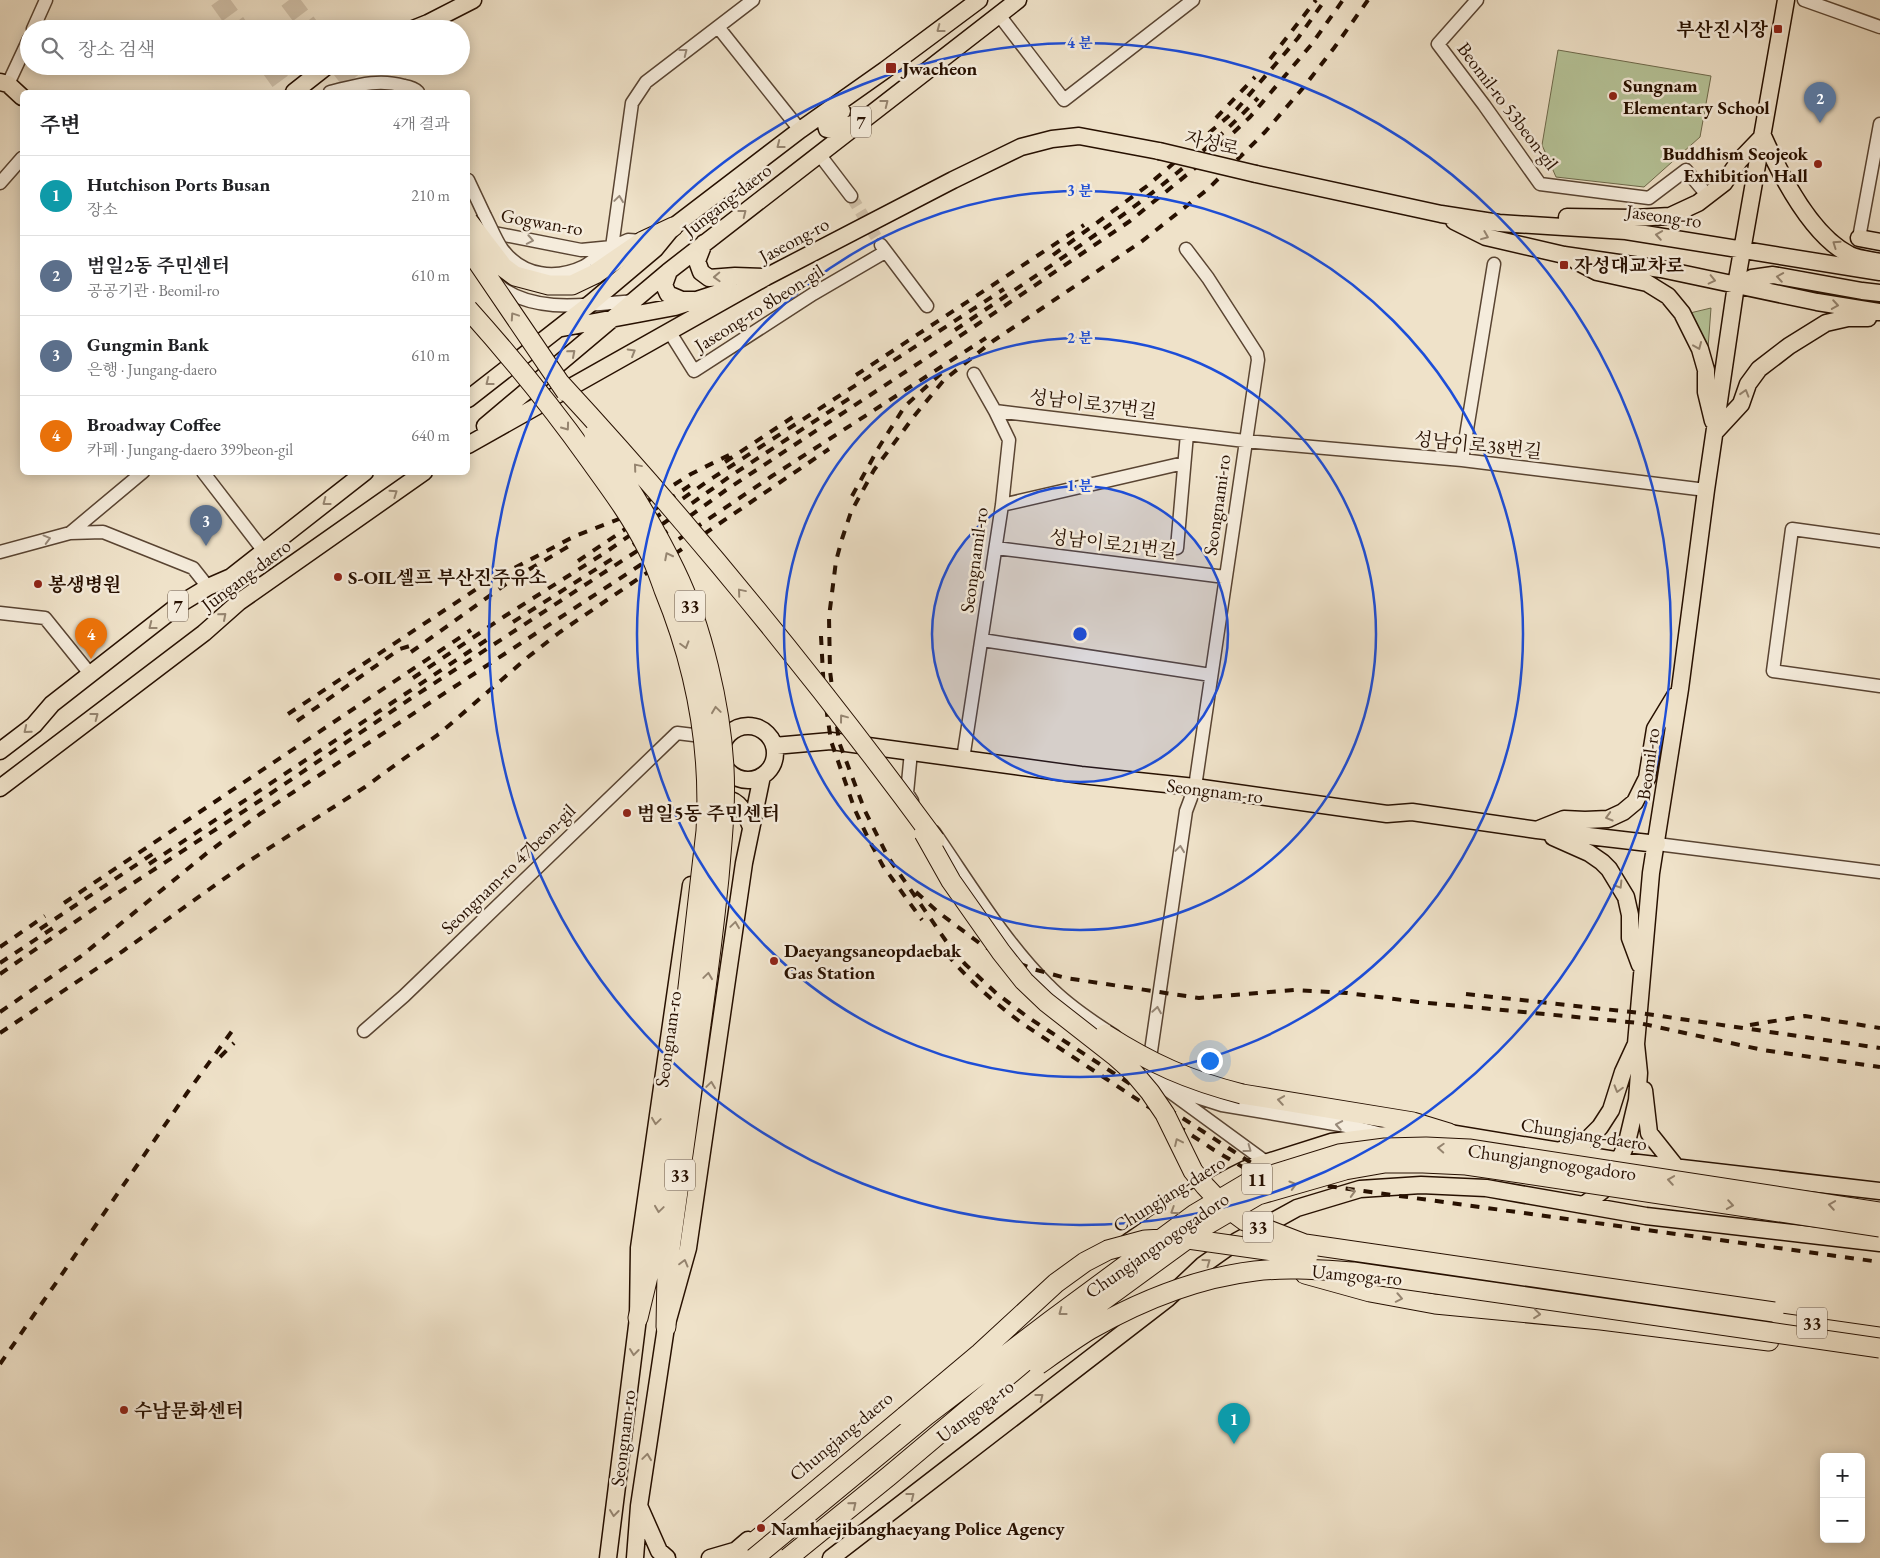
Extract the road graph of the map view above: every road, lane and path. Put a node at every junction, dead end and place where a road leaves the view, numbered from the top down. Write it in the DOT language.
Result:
graph roads {
  1 [pos="46,0"];
  2 [pos="473,0"];
  3 [pos="979,0"];
  4 [pos="1018,0"];
  5 [pos="1193,0"];
  6 [pos="1477,0"];
  7 [pos="1786,0"];
  8 [pos="1804,0"];
  9 [pos="747,2"];
  10 [pos="999,15"];
  11 [pos="37,20"];
  12 [pos="434,20"];
  13 [pos="718,27"];
  14 [pos="1880,27"];
  15 [pos="20,54"];
  16 [pos="885,70"];
  17 [pos="316,75"];
  18 [pos="4,83"];
  19 [pos="297,90"];
  20 [pos="338,90"];
  21 [pos="416,90"];
  22 [pos="20,95"];
  23 [pos="863,120"];
  24 [pos="1880,124"];
  25 [pos="800,130"];
  26 [pos="1763,136"];
  27 [pos="1159,151"];
  28 [pos="819,154"];
  29 [pos="20,160"];
  30 [pos="1256,174"];
  31 [pos="0,184"];
  32 [pos="470,189"];
  33 [pos="851,196"];
  34 [pos="1708,196"];
  35 [pos="1441,214"];
  36 [pos="476,217"];
  37 [pos="1500,223"];
  38 [pos="673,227"];
  39 [pos="1859,238"];
  40 [pos="470,239"];
  41 [pos="644,241"];
  42 [pos="1880,242"];
  43 [pos="704,243"];
  44 [pos="612,247"];
  45 [pos="1186,248"];
  46 [pos="1742,248"];
  47 [pos="470,251"];
  48 [pos="1564,255"];
  49 [pos="1880,262"];
  50 [pos="470,263"];
  51 [pos="1494,264"];
  52 [pos="590,270"];
  53 [pos="668,271"];
  54 [pos="630,272"];
  55 [pos="1880,272"];
  56 [pos="766,277"];
  57 [pos="1736,285"];
  58 [pos="1880,293"];
  59 [pos="635,301"];
  60 [pos="592,304"];
  61 [pos="702,306"];
  62 [pos="927,306"];
  63 [pos="675,307"];
  64 [pos="470,311"];
  65 [pos="1880,313"];
  66 [pos="611,319"];
  67 [pos="559,329"];
  68 [pos="669,330"];
  69 [pos="974,374"];
  70 [pos="559,382"];
  71 [pos="470,397"];
  72 [pos="995,411"];
  73 [pos="1716,431"];
  74 [pos="1188,434"];
  75 [pos="470,439"];
  76 [pos="1245,441"];
  77 [pos="470,444"];
  78 [pos="1462,460"];
  79 [pos="1184,463"];
  80 [pos="139,475"];
  81 [pos="205,475"];
  82 [pos="361,475"];
  83 [pos="420,475"];
  84 [pos="1706,490"];
  85 [pos="1002,505"];
  86 [pos="70,533"];
  87 [pos="1880,541"];
  88 [pos="996,548"];
  89 [pos="1177,548"];
  90 [pos="263,550"];
  91 [pos="0,552"];
  92 [pos="1225,578"];
  93 [pos="208,586"];
  94 [pos="0,613"];
  95 [pos="982,640"];
  96 [pos="91,675"];
  97 [pos="1211,675"];
  98 [pos="1880,686"];
  99 [pos="1680,689"];
  100 [pos="725,740"];
  101 [pos="774,746"];
  102 [pos="884,748"];
  103 [pos="0,752"];
  104 [pos="911,752"];
  105 [pos="963,759"];
  106 [pos="724,765"];
  107 [pos="762,776"];
  108 [pos="1195,787"];
  109 [pos="0,788"];
  110 [pos="709,798"];
  111 [pos="908,805"];
  112 [pos="751,828"];
  113 [pos="1537,830"];
  114 [pos="1656,844"];
  115 [pos="1880,872"];
  116 [pos="1642,972"];
  117 [pos="692,1023"];
  118 [pos="364,1032"];
  119 [pos="1636,1044"];
  120 [pos="1150,1058"];
  121 [pos="1639,1073"];
  122 [pos="1449,1133"];
  123 [pos="1387,1135"];
  124 [pos="1560,1151"];
  125 [pos="1620,1161"];
  126 [pos="1266,1162"];
  127 [pos="1648,1164"];
  128 [pos="1676,1167"];
  129 [pos="1880,1191"];
  130 [pos="1585,1204"];
  131 [pos="1880,1212"];
  132 [pos="1646,1216"];
  133 [pos="1880,1227"];
  134 [pos="1880,1243"];
  135 [pos="1167,1299"];
  136 [pos="638,1318"];
  137 [pos="666,1327"];
  138 [pos="1880,1337"];
  139 [pos="1850,1338"];
  140 [pos="1880,1348"];
  141 [pos="889,1476"];
  142 [pos="639,1506"];
  143 [pos="734,1556"];
  144 [pos="608,1558"];
  145 [pos="635,1558"];
  146 [pos="667,1558"];
  147 [pos="710,1558"];
  148 [pos="754,1558"];
  149 [pos="788,1558"];
  150 [pos="831,1558"];
  1 -- 11 [label="street"];
  2 -- 12 [label="main road"];
  3 -- 16 [label="main road, Jungang-daero / 7, one-way"];
  4 -- 10 [label="main road, Jungang-daero / 7"];
  5 -- 10 [label="street"];
  6 -- 34 [label="street, Beomil-ro 53beon-gil"];
  7 -- 26 [label="main road"];
  8 -- 14 [label="street"];
  9 -- 13 [label="street"];
  23 -- 10 [label="main road, Jungang-daero / 7, one-way"];
  13 -- 25 [label="street"];
  44 -- 13 [label="street, one-way"];
  15 -- 18 [label="street"];
  16 -- 23 [label="main road"];
  16 -- 25 [label="main road, Jungang-daero / 7"];
  17 -- 19 [label="main road"];
  18 -- 22 [label="main road"];
  20 -- 21 [label="street"];
  23 -- 28 [label="main road, Jungang-daero / 7"];
  24 -- 39 [label="street"];
  25 -- 38 [label="main road, Jungang-daero / 7, one-way"];
  26 -- 34 [label="main road"];
  26 -- 46 [label="main road"];
  49 -- 26 [label="main road, one-way"];
  27 -- 30 [label="main road, 자성로, bridge"];
  27 -- 56 [label="main road, Jaseong-ro"];
  28 -- 33 [label="street"];
  43 -- 28 [label="main road, Jungang-daero / 7, one-way"];
  29 -- 31 [label="street"];
  30 -- 35 [label="main road, Jaseong-ro"];
  32 -- 36 [label="street"];
  34 -- 37 [label="main road"];
  35 -- 37 [label="main road, Jaseong-ro"];
  35 -- 48 [label="main road, Jaseong-ro, one-way"];
  36 -- 52 [label="highway, bridge"];
  46 -- 37 [label="main road, Jaseong-ro, one-way"];
  38 -- 41 [label="highway"];
  38 -- 54 [label="main road, Jungang-daero / 7"];
  39 -- 42 [label="main road"];
  40 -- 44 [label="street, Gogwan-ro, one-way"];
  41 -- 44 [label="street"];
  41 -- 52 [label="highway"];
  43 -- 53 [label="main road, Jungang-daero / 7"];
  56 -- 43 [label="main road, one-way"];
  44 -- 52 [label="street"];
  45 -- 76 [label="street, Seongnami-ro"];
  46 -- 55 [label="main road, Jaseong-ro"];
  46 -- 57 [label="main road, Beomil-ro"];
  70 -- 47 [label="highway, 33, one-way, bridge"];
  48 -- 57 [label="main road, Jaseong-ro, one-way"];
  48 -- 73 [label="main road, one-way"];
  50 -- 60 [label="street"];
  51 -- 78 [label="street"];
  53 -- 59 [label="main road, Jungang-daero / 7"];
  53 -- 61 [label="main road"];
  54 -- 59 [label="main road"];
  54 -- 60 [label="main road, Jungang-daero / 7"];
  56 -- 61 [label="main road, Jaseong-ro"];
  58 -- 57 [label="main road, one-way"];
  57 -- 65 [label="main road, Jaseong-ro, one-way"];
  57 -- 73 [label="main road, Beomil-ro"];
  59 -- 60 [label="street"];
  59 -- 63 [label="main road"];
  59 -- 66 [label="main road, Jungang-daero / 7"];
  60 -- 67 [label="main road, Jungang-daero / 7"];
  61 -- 63 [label="main road"];
  61 -- 68 [label="main road, Jaseong-ro"];
  62 -- 68 [label="street, Jaseong-ro 8beon-gil"];
  63 -- 66 [label="main road"];
  64 -- 117 [label="highway, 33, one-way, bridge"];
  73 -- 65 [label="main road, one-way"];
  66 -- 67 [label="main road"];
  75 -- 66 [label="main road, Jungang-daero / 7, one-way"];
  67 -- 71 [label="main road, Jungang-daero / 7, one-way"];
  77 -- 68 [label="main road, Jaseong-ro, one-way"];
  69 -- 72 [label="street, Seongnamil-ro"];
  111 -- 70 [label="highway, one-way, bridge"];
  117 -- 70 [label="highway, 33, one-way, bridge"];
  72 -- 74 [label="street, 성남이로37번길"];
  72 -- 85 [label="street, Seongnamil-ro"];
  73 -- 84 [label="main road, Beomil-ro"];
  74 -- 76 [label="street, 성남이로37번길"];
  74 -- 79 [label="street"];
  76 -- 78 [label="street, 성남이로38번길"];
  76 -- 92 [label="street, Seongnami-ro"];
  78 -- 84 [label="street, 성남이로38번길"];
  79 -- 85 [label="street"];
  79 -- 89 [label="street"];
  80 -- 86 [label="street"];
  81 -- 90 [label="street"];
  82 -- 90 [label="main road, Jungang-daero / 7, one-way"];
  109 -- 83 [label="main road, Jungang-daero / 7, one-way"];
  84 -- 99 [label="main road, Beomil-ro"];
  85 -- 88 [label="street, Seongnamil-ro"];
  91 -- 86 [label="street, one-way"];
  86 -- 93 [label="street, Jungang-daero"];
  87 -- 98 [label="street"];
  88 -- 92 [label="street, 성남이로21번길"];
  88 -- 95 [label="street, Seongnamil-ro"];
  90 -- 93 [label="main road, Jungang-daero / 7"];
  92 -- 97 [label="street, Seongnami-ro"];
  93 -- 96 [label="main road, Jungang-daero / 7, one-way"];
  94 -- 96 [label="street"];
  95 -- 97 [label="street"];
  95 -- 105 [label="street, Seongnamil-ro"];
  96 -- 103 [label="main road, Jungang-daero / 7, one-way"];
  97 -- 108 [label="street, Seongnami-ro"];
  99 -- 113 [label="main road, one-way"];
  99 -- 114 [label="main road, Beomil-ro"];
  100 -- 101 [label="main road"];
  100 -- 106 [label="main road"];
  100 -- 118 [label="street, Seongnam-ro 47beon-gil"];
  101 -- 102 [label="main road, Seongnam-ro"];
  101 -- 107 [label="main road"];
  102 -- 104 [label="main road, Seongnam-ro"];
  102 -- 126 [label="street, one-way"];
  104 -- 105 [label="main road, Seongnam-ro"];
  104 -- 120 [label="street"];
  105 -- 108 [label="main road, Seongnam-ro"];
  106 -- 107 [label="main road"];
  106 -- 110 [label="main road, Seongnam-ro"];
  107 -- 112 [label="main road, Seongnam-ro"];
  108 -- 113 [label="main road, Seongnam-ro"];
  120 -- 108 [label="street, Seongnami-ro, one-way"];
  110 -- 112 [label="main road"];
  110 -- 136 [label="main road, Seongnam-ro, one-way"];
  122 -- 111 [label="highway, one-way, bridge"];
  139 -- 111 [label="highway, 33, one-way, bridge"];
  137 -- 112 [label="main road, Seongnam-ro, one-way"];
  113 -- 114 [label="main road, Seongnam-ro"];
  113 -- 116 [label="main road, one-way"];
  114 -- 115 [label="street"];
  114 -- 116 [label="main road, Beomil-ro"];
  116 -- 119 [label="main road, Beomil-ro"];
  117 -- 136 [label="highway, Seongnam-ro / 33, one-way"];
  117 -- 137 [label="highway, Seongnam-ro / 33"];
  119 -- 121 [label="main road"];
  119 -- 124 [label="main road, one-way"];
  123 -- 120 [label="street, one-way"];
  121 -- 125 [label="main road"];
  121 -- 128 [label="main road"];
  122 -- 123 [label="main road, Chungjang-daero"];
  122 -- 124 [label="main road, Chungjang-daero"];
  123 -- 126 [label="main road, Chungjang-daero"];
  124 -- 125 [label="main road, Chungjang-daero"];
  125 -- 127 [label="main road, Chungjang-daero"];
  125 -- 130 [label="main road"];
  126 -- 143 [label="main road, Chungjang-daero, one-way"];
  127 -- 128 [label="main road, Chungjang-daero"];
  127 -- 132 [label="main road"];
  128 -- 129 [label="main road, Chungjang-daero"];
  130 -- 132 [label="main road"];
  135 -- 130 [label="main road, one-way"];
  131 -- 148 [label="highway, Chungjangnogogadoro / 11, one-way, bridge"];
  132 -- 134 [label="main road"];
  141 -- 133 [label="highway, Chungjangnogogadoro / 11, one-way, bridge"];
  135 -- 139 [label="highway, one-way, bridge"];
  150 -- 135 [label="main road, one-way"];
  136 -- 144 [label="main road, Seongnam-ro, one-way"];
  142 -- 137 [label="main road, Seongnam-ro / 33, one-way"];
  138 -- 139 [label="highway, Uamgoga-ro"];
  139 -- 140 [label="highway, Uamgoga-ro, bridge"];
  139 -- 141 [label="highway, Uamgoga-ro, bridge"];
  139 -- 143 [label="highway, Uamgoga-ro, bridge"];
  149 -- 141 [label="highway, Chungjangnogogadoro / 11, one-way, bridge"];
  142 -- 145 [label="main road, Seongnam-ro / 33"];
  142 -- 146 [label="main road"];
  143 -- 147 [label="main road"];
}
